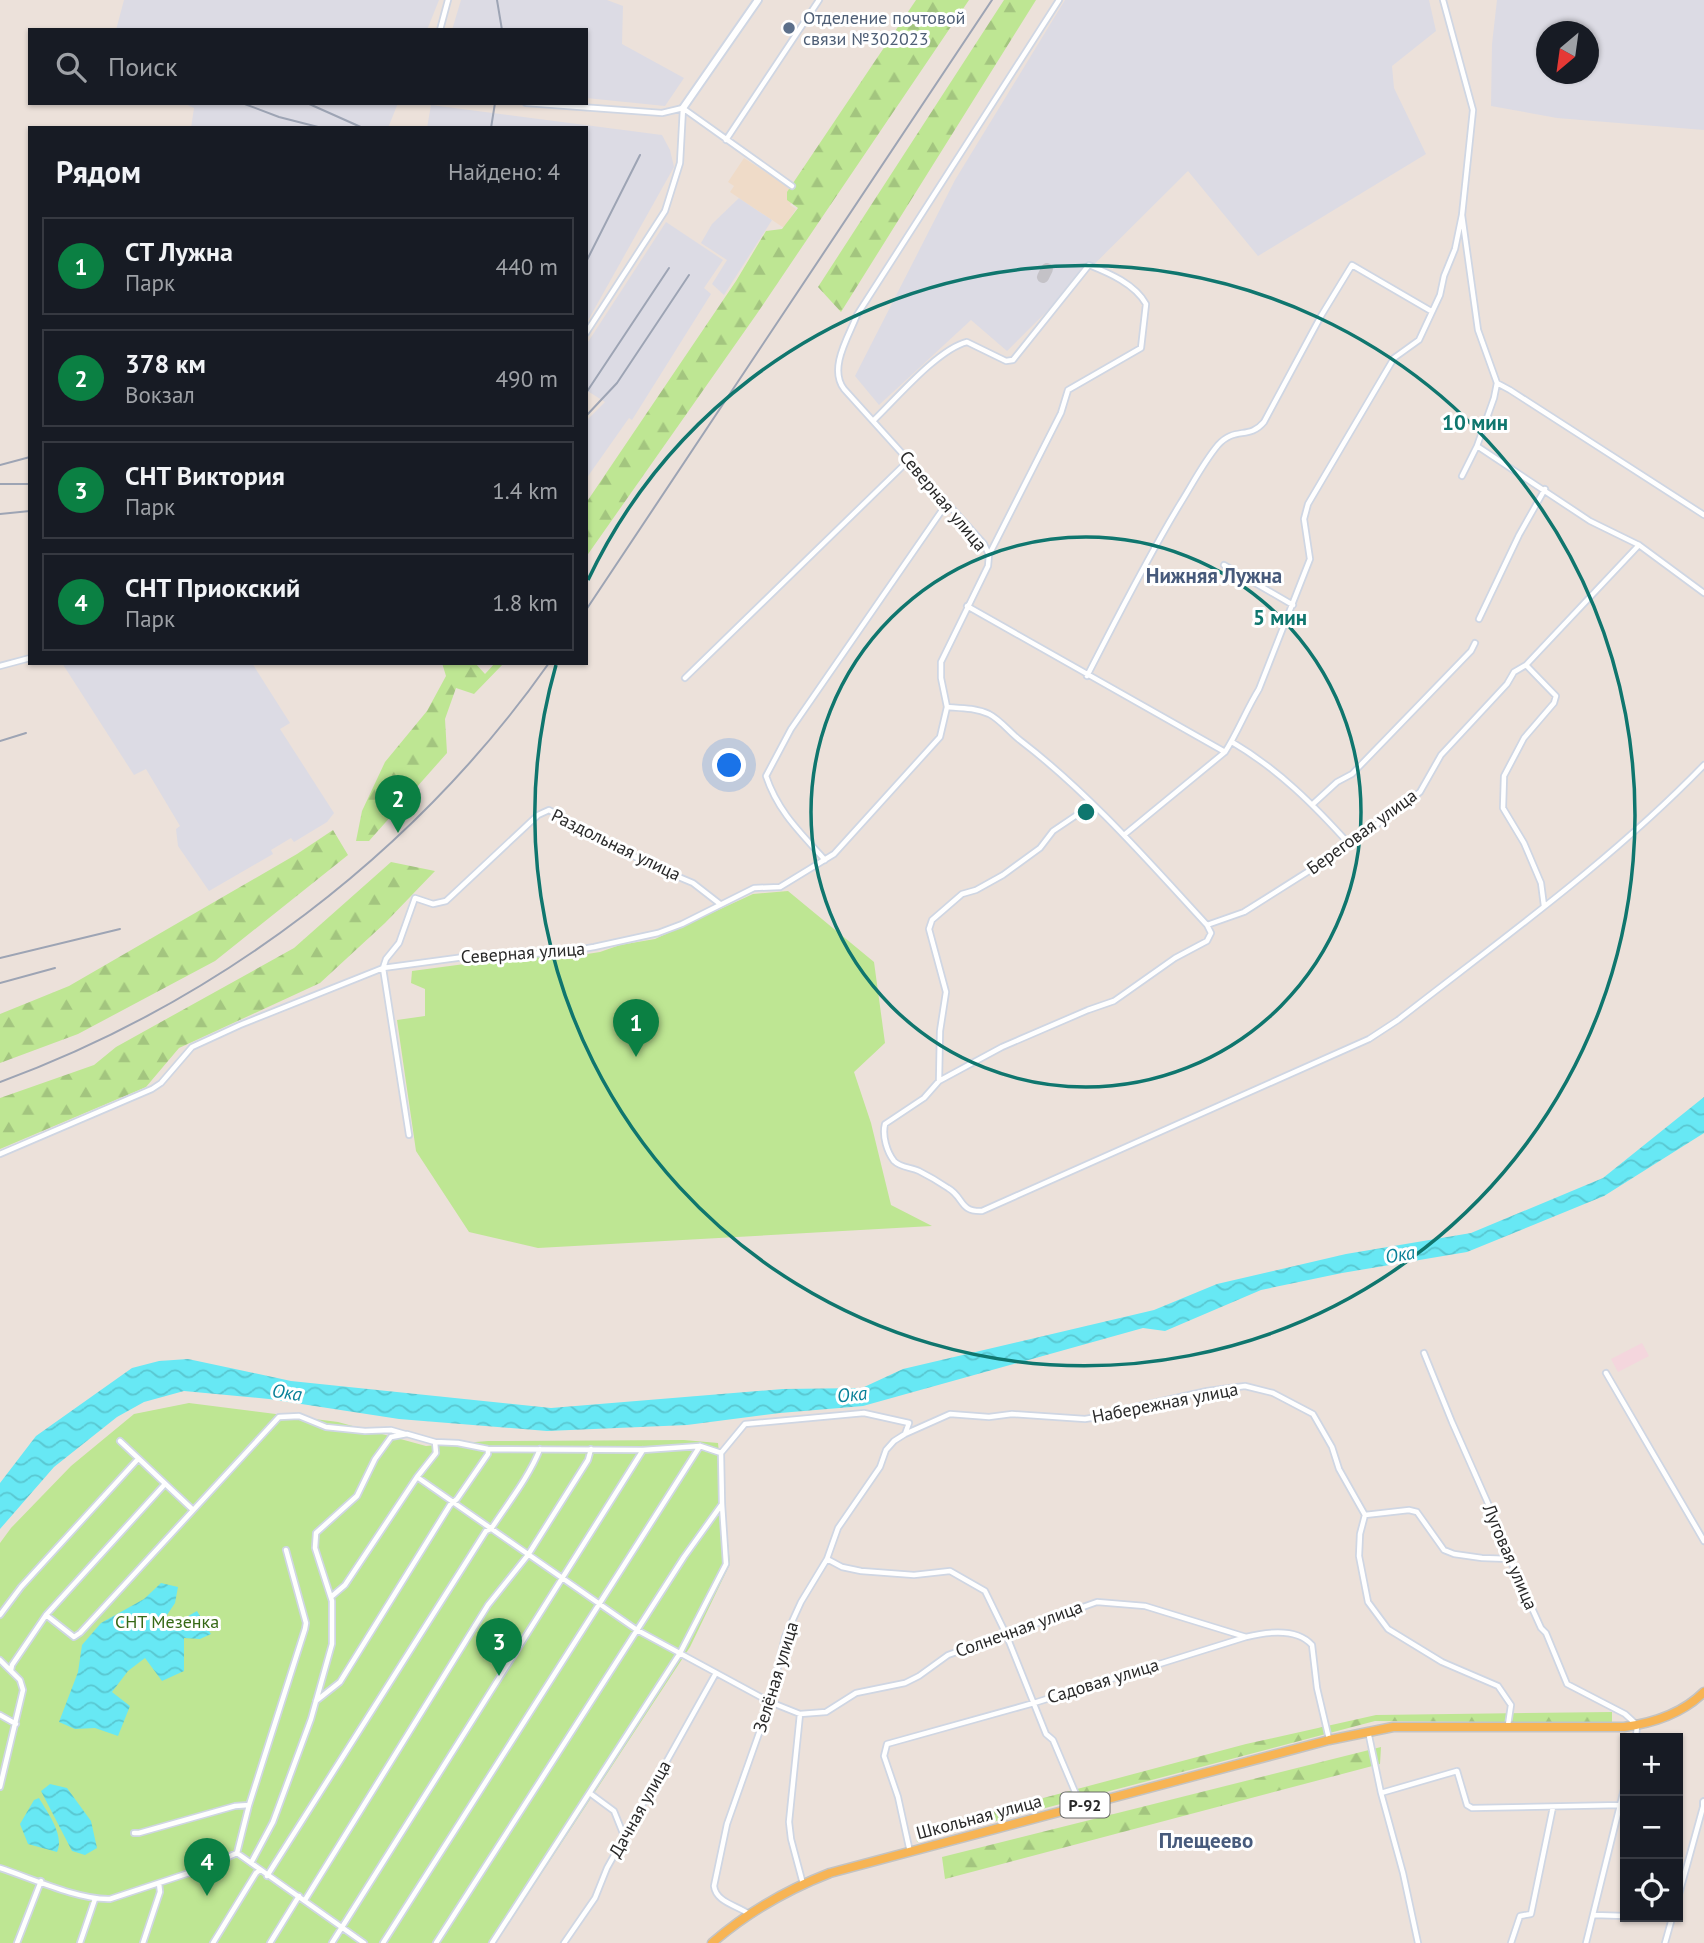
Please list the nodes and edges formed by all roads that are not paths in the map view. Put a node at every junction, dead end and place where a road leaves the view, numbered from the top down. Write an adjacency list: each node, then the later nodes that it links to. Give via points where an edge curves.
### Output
1 (448, 0): 6 (street)
2 (758, 0): 8 (street)
3 (819, 0): 9 (street)
4 (1059, 0): 15 (street, Северная улица, via 857,315 837,374)
5 (1443, 0): 11 (street, via 1472,110)
6 (441, 28)
7 (553, 105): 8 (street, via 662,113)
8 (683, 108): 9 (street); 13 (street, via 680,163 665,211)
9 (726, 140): 10 (street)
10 (792, 186)
11 (1462, 215): 12 (street, via 1455,249); 14 (street, via 1478,330)
12 (1431, 311): 26 (street, via 1419,340 1394,358 1308,504 1304,519 1310,559); 33 (street, via 1352,265 1264,422 1257,430 1226,438 1192,484)
13 (588, 330)
14 (1497, 383): 16 (street); 21 (street)
15 (874, 420): 17 (street, Северная улица); 23 (street, via 959,344 967,342 1006,361 1018,356 1089,265 1116,276 1143,299 1141,348 1068,390)
16 (1477, 446): 18 (street); 19 (street)
17 (909, 460): 20 (street, Северная улица); 34 (street)
18 (1462, 476)
19 (1545, 489): 22 (street, via 1590,521); 28 (street)
20 (947, 503): 23 (street, Северная улица); 43 (street, via 791,729 766,776 782,812)
21 (1704, 515)
22 (1639, 545): 25 (street); 31 (street)
23 (989, 555): 27 (street, Северная улица)
24 (1224, 565): 26 (street)
25 (1704, 593)
26 (1293, 605): 36 (street)
27 (967, 606): 33 (street); 35 (street, Северная улица, via 941,662)
28 (1479, 619)
29 (1475, 643): 40 (street, via 1352,774)
30 (28, 658): 32 (street)
31 (1526, 665): 42 (street, Береговая улица, via 1514,672 1441,755 1420,792); 45 (street, via 1556,696 1524,738 1504,776 1503,808 1541,883)
32 (0, 666)
33 (1087, 676): 37 (street)
34 (685, 678)
35 (947, 707): 39 (street, via 992,715); 43 (street, Северная улица, via 940,737)
36 (1232, 742): 37 (street); 40 (street, via 1261,759)
37 (1225, 752): 41 (street)
38 (1704, 765): 45 (street, via 1653,817)
39 (1093, 804): 41 (street); 48 (street, via 1053,831 1040,848 1003,875 962,894 932,920 929,929 946,992)
40 (1313, 804): 42 (street)
41 (1124, 835): 46 (street)
42 (1350, 845): 46 (street, Береговая улица, via 1244,912)
43 (825, 860): 44 (street, Северная улица, via 779,887 754,888)
44 (720, 904): 47 (street, Северная улица, via 658,933 594,947); 47 (street, Раздольная улица, via 693,883 549,810 538,815 446,901 433,904 415,898 399,943)
45 (1545, 906): 48 (street, via 1369,1039 982,1211 966,1209 951,1189 897,1164 890,1155 885,1124 924,1098)
46 (1207, 925): 48 (street, via 1211,933 1207,941 1114,1001 1002,1047)
47 (383, 968): 49 (street); 50 (street, Северная улица, via 192,1047 152,1089)
48 (939, 1081)
49 (408, 1135)
50 (0, 1154)
51 (1424, 1353): 76 (street, Луговая улица)
52 (1606, 1373): 72 (street)
53 (407, 1434): 57 (street); 69 (street, via 326,1427 299,1416 279,1417); 78 (street, via 391,1437 357,1496 316,1533 315,1548)
54 (905, 1434): 56 (street, Набережная улица); 63 (street, via 909,1423 863,1413 745,1424); 70 (street, Набережная улица, via 950,1413 1085,1419 1245,1386 1273,1393 1314,1414)
55 (120, 1441): 64 (street)
56 (894, 1441): 75 (street, Зелёная улица, via 838,1528)
57 (435, 1442): 60 (street); 65 (street, via 436,1453)
58 (700, 1446): 62 (street); 63 (street); 79 (street)
59 (540, 1448): 60 (street); 61 (street); 71 (street)
60 (488, 1449): 67 (street)
61 (591, 1449): 62 (street); 74 (street, via 589,1460)
62 (643, 1450): 77 (street)
63 (721, 1453): 68 (street)
64 (138, 1459): 66 (street); 80 (street)
65 (417, 1477): 67 (street); 78 (street, via 345,1585)
66 (164, 1484): 69 (street); 81 (street)
67 (453, 1503): 71 (street); 90 (street, via 340,1682)
68 (722, 1504): 82 (street); 85 (street, via 726,1564)
69 (192, 1509): 81 (street, via 80,1633 74,1637)
70 (1365, 1515): 76 (street, via 1409,1510 1417,1513 1444,1550); 96 (street, via 1359,1556 1368,1602 1388,1629 1442,1662 1499,1686 1511,1704)
71 (491, 1529): 74 (street); 117 (street)
72 (1704, 1541)
73 (286, 1550): 104 (street, via 306,1623)
74 (528, 1555): 77 (street); 124 (street, via 488,1605)
75 (827, 1559): 83 (street, via 861,1571 955,1572 985,1591); 91 (street, Зелёная улица, via 785,1636)
76 (1510, 1559): 97 (street, Луговая улица, via 1567,1685 1625,1714)
77 (563, 1579): 79 (street); 129 (street)
78 (331, 1597): 90 (street, via 332,1644)
79 (600, 1605): 82 (street); 137 (street)
80 (0, 1615)
81 (47, 1615): 87 (street)
82 (636, 1630): 85 (street); 138 (street)
83 (1006, 1634): 84 (street, Солнечная улица, via 1081,1606 1112,1602 1145,1606); 92 (street); 93 (street, Солнечная улица, via 948,1655 905,1683 856,1693 826,1712)
84 (1246, 1637): 92 (street, Садовая улица); 100 (street, Садовая улица, via 1273,1632 1308,1641)
85 (680, 1653): 88 (street); 103 (street)
86 (0, 1660): 87 (street)
87 (11, 1670): 95 (street, via 23,1690)
88 (716, 1673): 91 (street); 111 (street, Дачная улица)
89 (1704, 1692): 97 (main road, Р-92, via 1670,1715)
90 (316, 1701): 114 (street, via 273,1822)
91 (771, 1702): 93 (street); 125 (street, Зелёная улица, via 727,1824 713,1886 719,1899)
92 (1034, 1703): 107 (street); 112 (street, Садовая улица, via 887,1744 884,1756)
93 (800, 1714): 121 (street, via 789,1822)
94 (0, 1715): 95 (street)
95 (16, 1724): 101 (street)
96 (1508, 1725): 97 (main road, Р-92); 98 (main road, Р-92)
97 (1637, 1725): 99 (street)
98 (1368, 1731): 100 (main road, Школьная улица / Р-92); 102 (street)
99 (1636, 1733)
100 (1329, 1740): 107 (main road, Школьная улица / Р-92)
101 (0, 1787)
102 (1381, 1793): 108 (street, via 1457,1771 1467,1805 1472,1808); 142 (street)
103 (591, 1794): 111 (street, via 614,1811); 139 (street)
104 (249, 1805): 110 (street); 113 (street)
105 (1620, 1805): 108 (street)
106 (1704, 1806): 118 (street)
107 (1081, 1807): 112 (main road, Школьная улица / Р-92)
108 (1553, 1808): 143 (street, via 1531,1913 1520,1916)
109 (1620, 1809): 126 (street)
110 (134, 1833)
111 (625, 1836): 140 (street, Дачная улица, via 595,1898)
112 (910, 1852): 121 (main road, Школьная улица / Р-92)
113 (237, 1853): 114 (street); 120 (street)
114 (251, 1863): 116 (street)
115 (0, 1868): 119 (street)
116 (261, 1870): 117 (street); 133 (street)
117 (267, 1876): 122 (street)
118 (1683, 1880)
119 (41, 1881): 123 (street); 130 (street)
120 (159, 1883): 123 (street, via 110,1899); 132 (street)
121 (803, 1884): 125 (main road, Р-92)
122 (299, 1896): 124 (street); 134 (street)
123 (95, 1899): 131 (street)
124 (305, 1900): 129 (street)
125 (748, 1913): 141 (main road, Р-92)
126 (1594, 1915): 127 (street); 144 (street)
127 (1620, 1916)
128 (1671, 1922): 145 (street)
129 (341, 1927): 135 (street); 136 (street)
130 (17, 1943)
131 (80, 1943)
132 (143, 1943)
133 (212, 1943)
134 (270, 1943)
135 (332, 1943)
136 (364, 1943)
137 (383, 1943)
138 (436, 1943)
139 (492, 1943)
140 (564, 1943)
141 (712, 1943)
142 (1418, 1943)
143 (1511, 1943)
144 (1586, 1943)
145 (1665, 1943)

